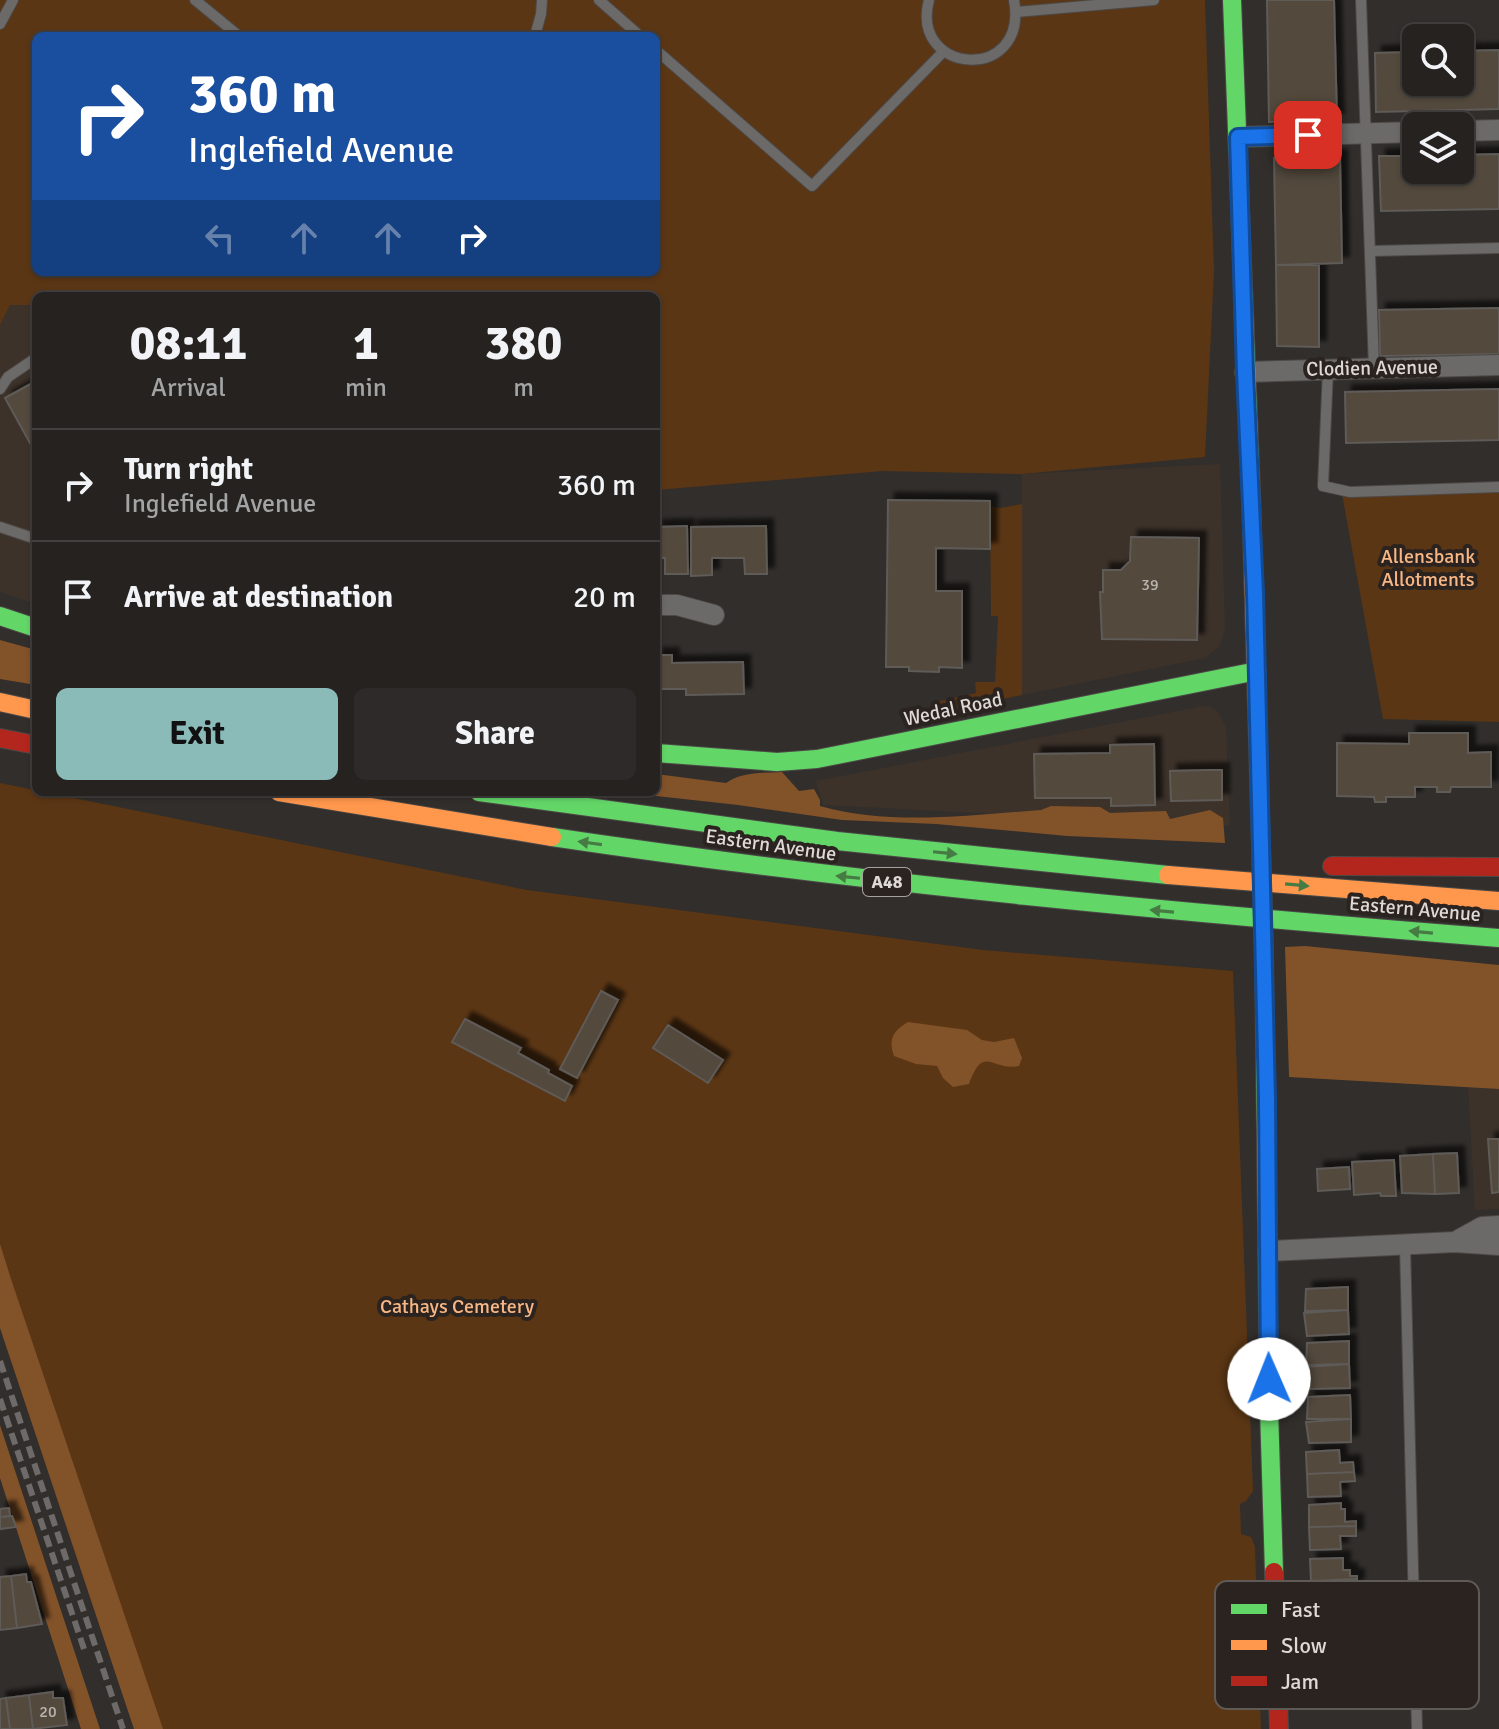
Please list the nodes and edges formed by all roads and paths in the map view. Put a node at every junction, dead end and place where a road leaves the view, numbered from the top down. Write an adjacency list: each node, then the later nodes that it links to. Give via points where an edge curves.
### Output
1 (13, 0): 11 (lane)
2 (195, 0): 12 (lane)
3 (542, 0): 13 (lane)
4 (599, 0): 14 (lane)
5 (929, 0): 15 (lane, via 927,25)
6 (1014, 0): 10 (lane)
7 (1154, 0): 10 (lane)
8 (1232, 0): 21 (main road)
9 (1361, 0): 20 (lane)
10 (1016, 12): 15 (lane, via 1009,41 991,57 963,60)
11 (0, 24)
12 (234, 32)
13 (536, 32)
14 (635, 32)
15 (943, 52): 16 (lane, via 812,186)
16 (660, 53)
17 (1499, 130): 18 (street)
18 (1474, 131)
19 (1402, 132): 20 (street)
20 (1365, 133): 21 (street); 23 (lane)
21 (1238, 137): 28 (main road)
22 (1499, 248): 23 (lane)
23 (1371, 251): 26 (lane)
24 (32, 361): 29 (lane)
25 (1499, 365): 26 (street, Clodien Avenue)
26 (1374, 368): 27 (street, Clodien Avenue)
27 (1328, 369): 28 (street, Clodien Avenue); 30 (lane, via 1323,486 1350,492)
28 (1245, 372): 37 (main road)
29 (0, 389)
30 (1499, 487)
31 (0, 527): 32 (lane)
32 (32, 538)
33 (660, 605): 34 (street)
34 (714, 615)
35 (0, 616): 36 (main road)
36 (32, 627)
37 (1257, 671): 42 (main road, Wedal Road, via 817,759 777,762); 55 (main road, bridge)
38 (0, 702): 39 (main road)
39 (32, 709)
40 (0, 738): 41 (main road)
41 (32, 744)
42 (660, 753)
43 (302, 796): 50 (main road, Eastern Avenue / A48, one-way to 43, via 1129,908 831,875 499,830)
44 (508, 796): 48 (main road, Eastern Avenue / A48, one-way to 48, via 837,841)
45 (1285, 864): 48 (main road, via 1198,861)
46 (1315, 865): 47 (main road)
47 (1499, 867)
48 (1107, 870): 49 (main road, Eastern Avenue / A48, one-way to 49)
49 (1499, 901)
50 (1499, 938)
51 (1499, 1226): 52 (street, via 1482,1227)
52 (1455, 1242): 53 (street); 54 (street)
53 (1405, 1245): 55 (street); 57 (lane)
54 (1499, 1245)
55 (1268, 1251): 56 (main road)
56 (1275, 1581)
57 (1414, 1581)
58 (1279, 1709): 60 (main road)
59 (1417, 1709): 61 (lane)
60 (1279, 1729)
61 (1417, 1729)

